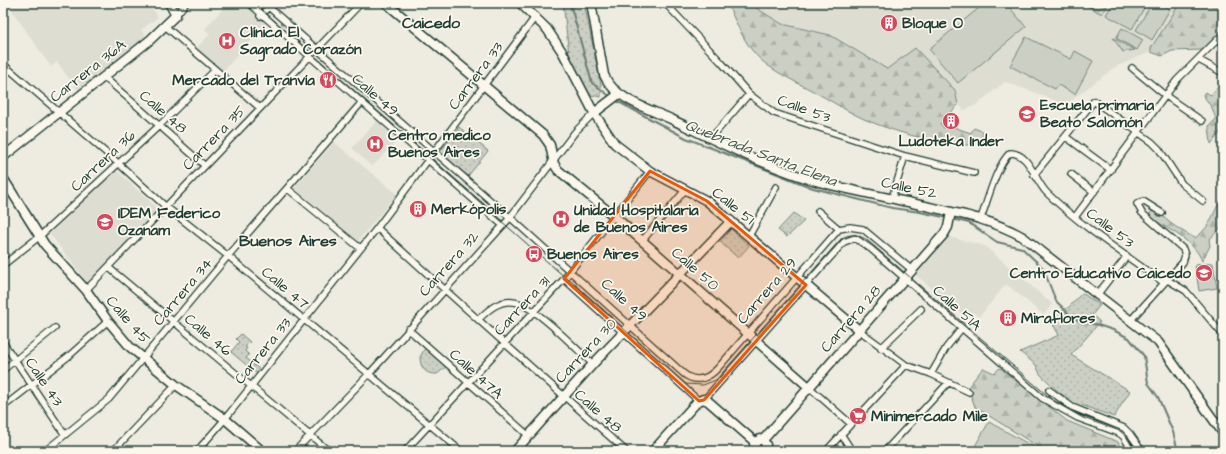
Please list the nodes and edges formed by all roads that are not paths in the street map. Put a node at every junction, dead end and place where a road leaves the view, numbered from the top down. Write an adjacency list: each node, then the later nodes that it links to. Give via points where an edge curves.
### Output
1 (169, 3): 11 (street)
2 (186, 3): 11 (street, Carrera 36A)
3 (249, 3): 12 (street, Calle 49)
4 (264, 3): 10 (street, Calle 49)
5 (361, 3): 16 (street, Carrera 35)
6 (386, 3): 24 (street, Calle 50)
7 (520, 3): 13 (street, Calle 51)
8 (665, 3): 25 (street, Calle 53)
9 (592, 4): 26 (street, Calle 52, via 604,75)
10 (270, 5): 12 (street); 16 (street, Calle 49)
11 (176, 15): 14 (street, Carrera 36A)
12 (261, 15): 17 (street, Calle 49)
13 (536, 16): 24 (street, Carrera 33); 27 (street, Calle 51, via 563,53)
14 (165, 26): 21 (street); 23 (street, Carrera 36A)
15 (1223, 34): 18 (street)
16 (317, 50): 17 (street, Carrera 35); 39 (street, Calle 49)
17 (310, 56): 29 (street, Calle 49); 31 (street, Carrera 35)
18 (1199, 60): 22 (street); 28 (street)
19 (3, 64): 32 (street, Calle 47)
20 (1132, 68): 28 (street)
21 (215, 70): 31 (street); 35 (street, Carrera 36)
22 (1223, 73)
23 (104, 77): 32 (street, Carrera 36A); 35 (street, Calle 48)
24 (484, 85): 39 (street, Carrera 33); 42 (street, Calle 50, via 543,135)
25 (749, 94): 38 (street); 40 (street, Calle 53, via 774,114)
26 (617, 95): 30 (street, Carrera 32); 38 (street, Calle 52)
27 (585, 96): 30 (street); 33 (street, Calle 51)
28 (1166, 96): 34 (street); 36 (street)
29 (362, 102): 43 (street, Calle 49); 53 (street, Carrera 34)
30 (605, 105): 33 (street, Carrera 32)
31 (260, 108): 45 (street, Carrera 35)
32 (59, 113): 41 (street, Carrera 36A); 44 (street, Calle 47)
33 (594, 113): 42 (street, Carrera 32); 47 (street, Calle 51, via 615,144)
34 (1202, 121)
35 (160, 125): 44 (street, Carrera 36); 45 (street, Calle 48)
36 (1138, 132): 37 (street, via 1094,101); 46 (street); 57 (street, via 1159,149 1182,184)
37 (1066, 137): 46 (street); 50 (street)
38 (711, 138): 56 (street, Calle 52, via 817,182)
39 (434, 153): 43 (street, Carrera 33); 61 (street, Calle 49)
40 (905, 156): 48 (street, Calle 53); 56 (street)
41 (3, 157)
42 (554, 158): 62 (street, Calle 50, via 558,170); 89 (street, Carrera 32, via 508,220)
43 (429, 161): 68 (street, Calle 49); 69 (street, Carrera 33)
44 (118, 163): 58 (street, Calle 47); 71 (street, Carrera 36)
45 (204, 165): 58 (street, Carrera 35)
46 (1111, 170): 55 (street)
47 (650, 171): 54 (street, Calle 51); 62 (street, Carrera 31)
48 (974, 173)
49 (1071, 174): 55 (street)
50 (1034, 175): 64 (street, Calle 53, via 1046,192); 65 (street, Calle 53, via 1024,158 1016,153 1007,155)
51 (3, 178): 71 (street, Calle 45)
52 (776, 187): 72 (street)
53 (288, 189): 75 (street); 76 (street, Carrera 34)
54 (686, 189): 67 (street, Calle 51, via 707,201); 74 (street)
55 (1094, 192): 64 (street)
56 (892, 198): 63 (street, Calle 52)
57 (1203, 201)
58 (165, 206): 76 (street, Calle 47); 79 (street, Carrera 35)
59 (818, 211): 70 (street)
60 (1162, 213): 86 (street, via 1143,201 1137,204 1142,213 1183,249 1183,262)
61 (507, 215)
62 (614, 216): 74 (street, Calle 50); 81 (street, Carrera 31)
63 (950, 216): 65 (street, Calle 52); 80 (street, Carrera 28, via 944,234)
64 (1075, 217): 77 (street, Calle 53)
65 (981, 218): 90 (street, Calle 52, via 1008,228 1023,237)
66 (513, 220): 81 (street, Calle 49)
67 (731, 221): 72 (street, Calle 51); 82 (street, Carrera 30)
68 (500, 223)
69 (377, 228): 75 (street, Carrera 33); 89 (street, Calle 48)
70 (839, 229): 80 (street, via 856,227 871,234); 83 (street, Carrera 29)
71 (40, 236): 78 (street, Carrera 36); 88 (street, Calle 45)
72 (749, 236): 83 (street, Calle 51)
73 (855, 238): 85 (street, Calle 51A); 87 (street, Carrera 29, via 844,242)
74 (642, 241): 82 (street, Calle 50)
75 (360, 248): 94 (street, Carrera 33)
76 (228, 256): 94 (street, Calle 47); 97 (street, Carrera 34)
77 (1127, 256): 86 (street, Calle 53); 90 (street)
78 (3, 265)
79 (108, 267): 88 (street, Carrera 35); 97 (street, Calle 46)
80 (912, 270): 85 (street, Carrera 28)
81 (571, 271): 84 (street, Carrera 31); 98 (street, Calle 49)
82 (679, 274): 98 (street, Carrera 30); 104 (street, Calle 50)
83 (797, 278): 87 (street, Calle 51); 104 (street, Carrera 29)
84 (564, 279): 92 (street, Carrera 31); 103 (street, Calle 49)
85 (905, 279): 100 (street, Calle 51A); 102 (street, Carrera 28)
86 (1164, 281): 96 (street); 105 (street, Calle 53, via 1186,291)
87 (806, 285): 102 (street, Calle 51); 106 (street, Carrera 29)
88 (86, 290): 95 (street, Calle 45)
89 (445, 290): 93 (street, Calle 48); 101 (street, Carrera 32)
90 (1097, 295): 96 (street, Calle 52)
91 (920, 309): 109 (street)
92 (535, 311): 93 (street, via 523,304 504,302 489,309); 108 (street, Carrera 31); 112 (street)
93 (479, 319): 108 (street, Calle 48)
94 (304, 320): 115 (street, Calle 47); 122 (street, Carrera 33)
95 (108, 321): 110 (street, Calle 45); 120 (street)
96 (1130, 321): 132 (street, Calle 52, via 1158,342)
97 (173, 322): 110 (street, Carrera 34); 122 (street, Calle 46)
98 (630, 325): 103 (street, Carrera 30); 117 (street, Calle 49, via 684,374)
99 (55, 328): 111 (street)
100 (961, 328): 116 (street); 152 (street, Calle 51A, via 1042,398 1078,418 1119,433)
101 (408, 329): 115 (street, Carrera 32); 118 (street, Calle 47A)
102 (860, 331): 109 (street, Calle 51); 123 (street, Carrera 28)
103 (623, 332): 112 (street, Carrera 30); 127 (street, Calle 49)
104 (748, 334): 106 (street, Calle 50); 117 (street, Carrera 29, via 712,374)
105 (1223, 335)
106 (756, 341): 123 (street, Calle 50); 127 (street, Carrera 29)
107 (3, 342): 111 (street, Calle 43)
108 (504, 344): 118 (street, Carrera 31); 126 (street, Calle 48)
109 (881, 348): 113 (street, Calle 51)
110 (143, 358): 121 (street, Calle 45); 134 (street, Carrera 34, via 109,399)
111 (15, 361): 114 (street); 120 (street, Calle 43)
112 (593, 364): 126 (street, Carrera 30)
113 (906, 365): 116 (street, Calle 51); 130 (street)
114 (3, 370)
115 (370, 373): 131 (street, Calle 47); 135 (street, Carrera 32)
116 (931, 374): 119 (street, Calle 51)
117 (700, 379)
118 (468, 382): 131 (street, Carrera 31); 136 (street, Calle 47A)
119 (948, 383): 125 (street, Calle 51); 151 (street)
120 (31, 385): 128 (street); 134 (street, Calle 43)
121 (176, 385): 129 (street, Calle 45); 139 (street)
122 (251, 386): 129 (street, Carrera 33); 135 (street, Calle 46)
123 (810, 388): 130 (street, Calle 50); 137 (street, Carrera 28)
124 (1049, 390): 153 (street, via 1072,407 1124,428)
125 (969, 392)
126 (564, 396): 136 (street, Carrera 30); 147 (street, Calle 48)
127 (702, 400): 137 (street, Calle 49); 148 (street, Carrera 29)
128 (3, 407)
129 (225, 419): 140 (street, Carrera 33); 141 (street, Calle 45)
130 (851, 424): 133 (street)
131 (431, 425): 144 (street, Carrera 31); 145 (street, Calle 47)
132 (1223, 433)
133 (841, 434): 149 (street); 150 (street)
134 (65, 435): 138 (street, Carrera 34)
135 (309, 435): 142 (street, Carrera 32); 143 (street, Calle 46)
136 (529, 436): 146 (street, Carrera 30)
137 (762, 448)
138 (44, 451)
139 (112, 451)
140 (197, 451)
141 (262, 451)
142 (295, 451)
143 (329, 451)
144 (405, 451)
145 (461, 451)
146 (515, 451)
147 (626, 451)
148 (654, 451)
149 (826, 451)
150 (852, 451)
151 (885, 451)
152 (1132, 451)
153 (1142, 451)

